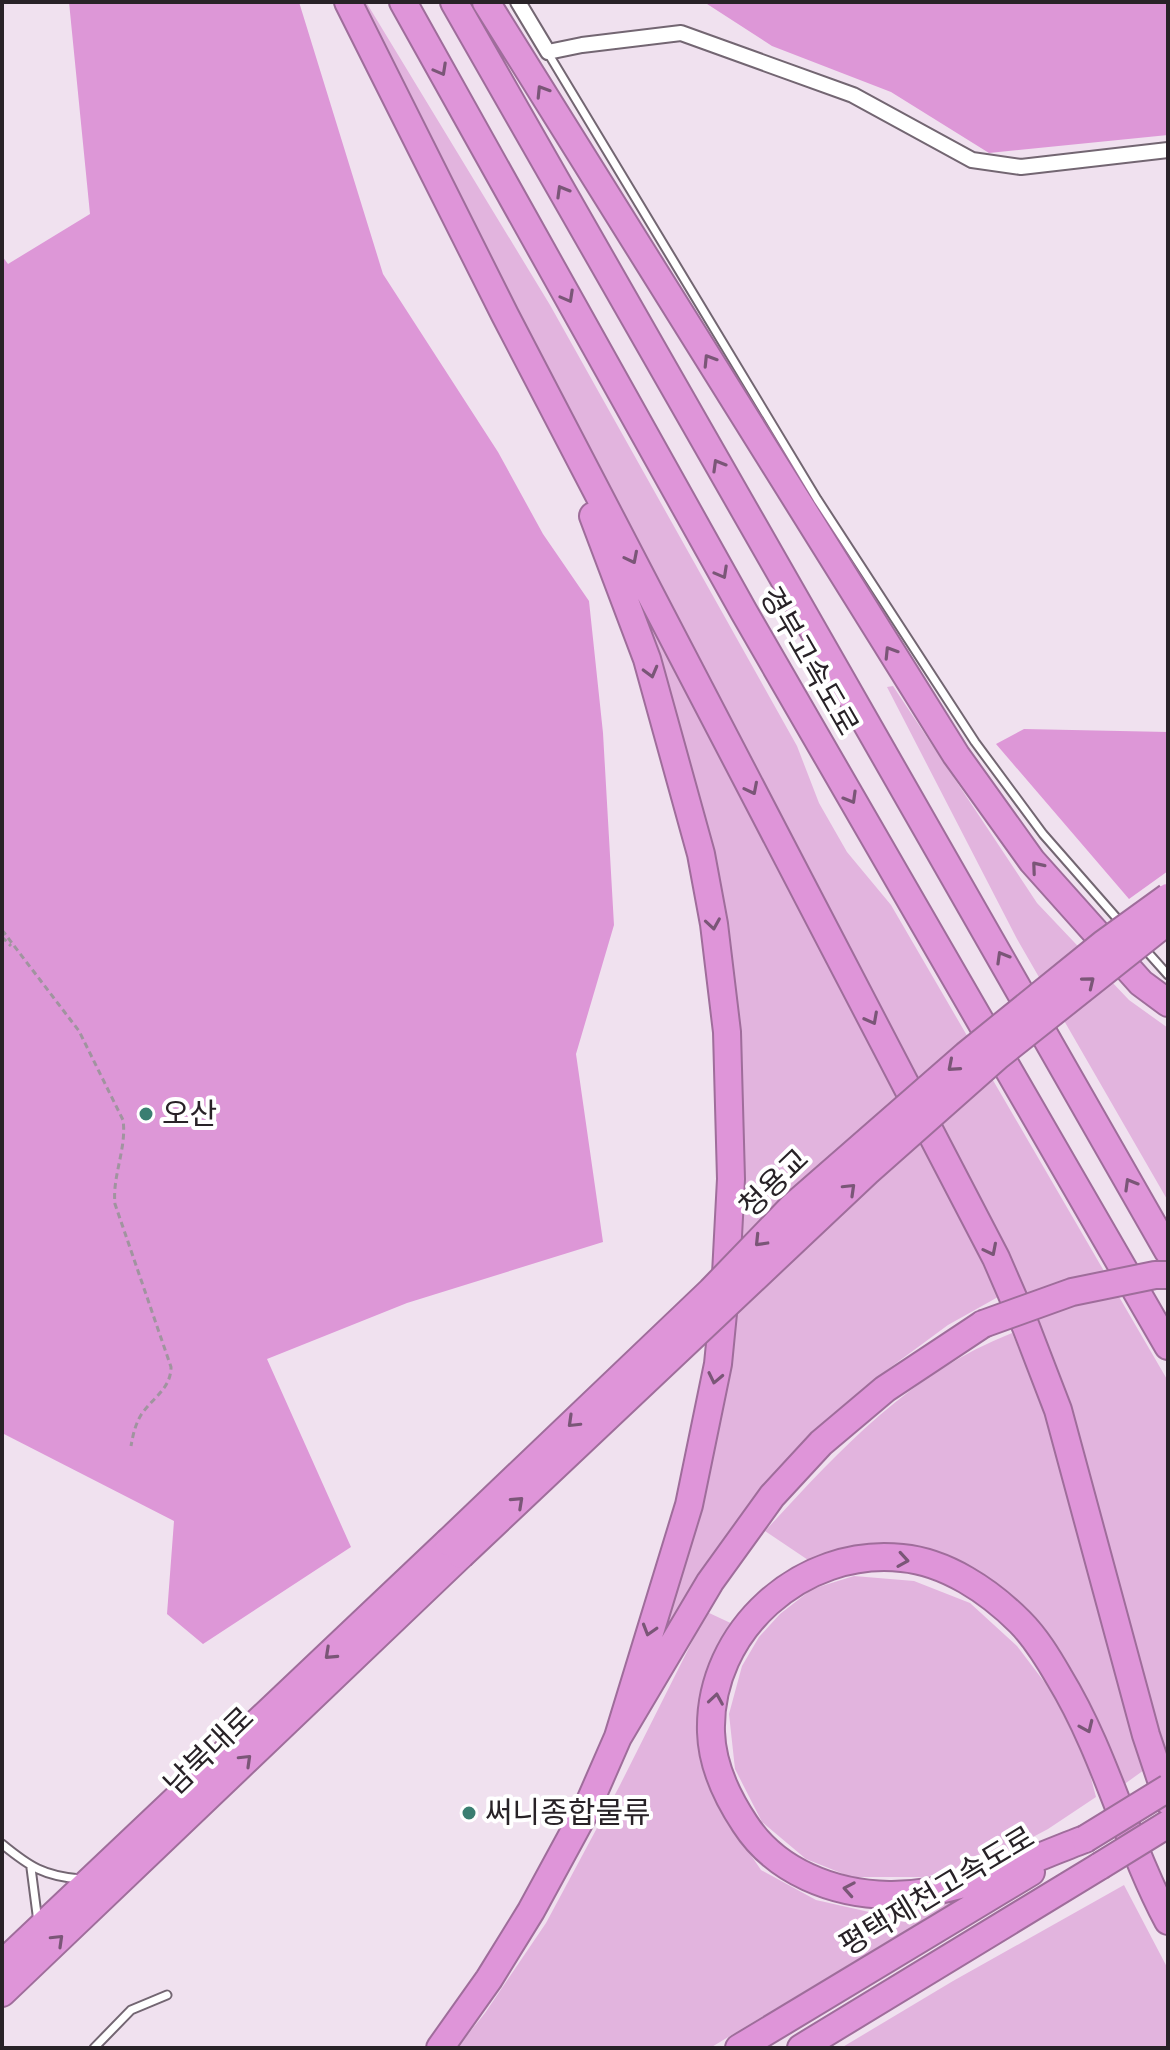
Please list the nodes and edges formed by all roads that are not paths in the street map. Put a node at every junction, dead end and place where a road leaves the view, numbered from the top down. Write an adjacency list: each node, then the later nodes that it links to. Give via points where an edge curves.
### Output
1 (348, 2): 8 (highway)
2 (403, 2): 15 (highway, 경부고속도로, one-way to 15, via 744,612)
3 (454, 2): 13 (highway, 경부고속도로, one-way to 3)
4 (486, 2): 12 (highway, one-way to 4, via 1141,983 1032,861 956,755)
5 (518, 2): 6 (street)
6 (548, 52): 7 (street, via 681,33 853,95 972,160 1021,167); 11 (lane, via 817,499 975,742 1043,834)
7 (1168, 150)
8 (505, 315): 17 (highway, one-way to 17, via 605,544 647,659 701,854 727,1032 731,1179 718,1364 689,1505); 19 (highway, one-way to 19, via 996,1258 1058,1410)
9 (1168, 897): 16 (highway, 청용교, one-way to 16, bridge, via 966,1055 792,1207)
10 (1168, 921): 16 (highway, 청용교, one-way to 10, bridge, via 998,1056)
11 (1168, 975)
12 (1168, 1003)
13 (1168, 1251)
14 (1168, 1275): 17 (highway, bridge, via 1072,1292 983,1324 885,1389 821,1443 772,1496 710,1582)
15 (1168, 1346)
16 (454, 1548): 24 (highway, 남북대로, one-way to 24); 28 (highway, 남북대로, one-way to 16)
17 (618, 1737): 31 (highway, via 587,1808 531,1911)
18 (1168, 1788): 21 (highway, 평택제천고속도로, bridge)
19 (1168, 1801)
20 (1168, 1824): 33 (highway, 평택제천고속도로, bridge)
21 (1085, 1839): 25 (highway, one-way to 25, via 944,1890 903,1894 841,1888 785,1866 751,1835 716,1767 711,1731 716,1689 729,1652 747,1623 773,1598 828,1565 867,1557 904,1558 951,1572 979,1588 1023,1625 1079,1710); 32 (highway, 평택제천고속도로)
22 (2, 1844): 23 (lane)
23 (31, 1868): 24 (lane); 26 (lane)
24 (90, 1880): 26 (highway, 남북대로)
25 (1168, 1921)
26 (38, 1930): 27 (highway, 남북대로)
27 (2, 1964)
28 (2, 1993)
29 (167, 1995): 30 (lane, via 131,2010)
30 (94, 2048)
31 (440, 2048)
32 (739, 2048)
33 (801, 2048)

